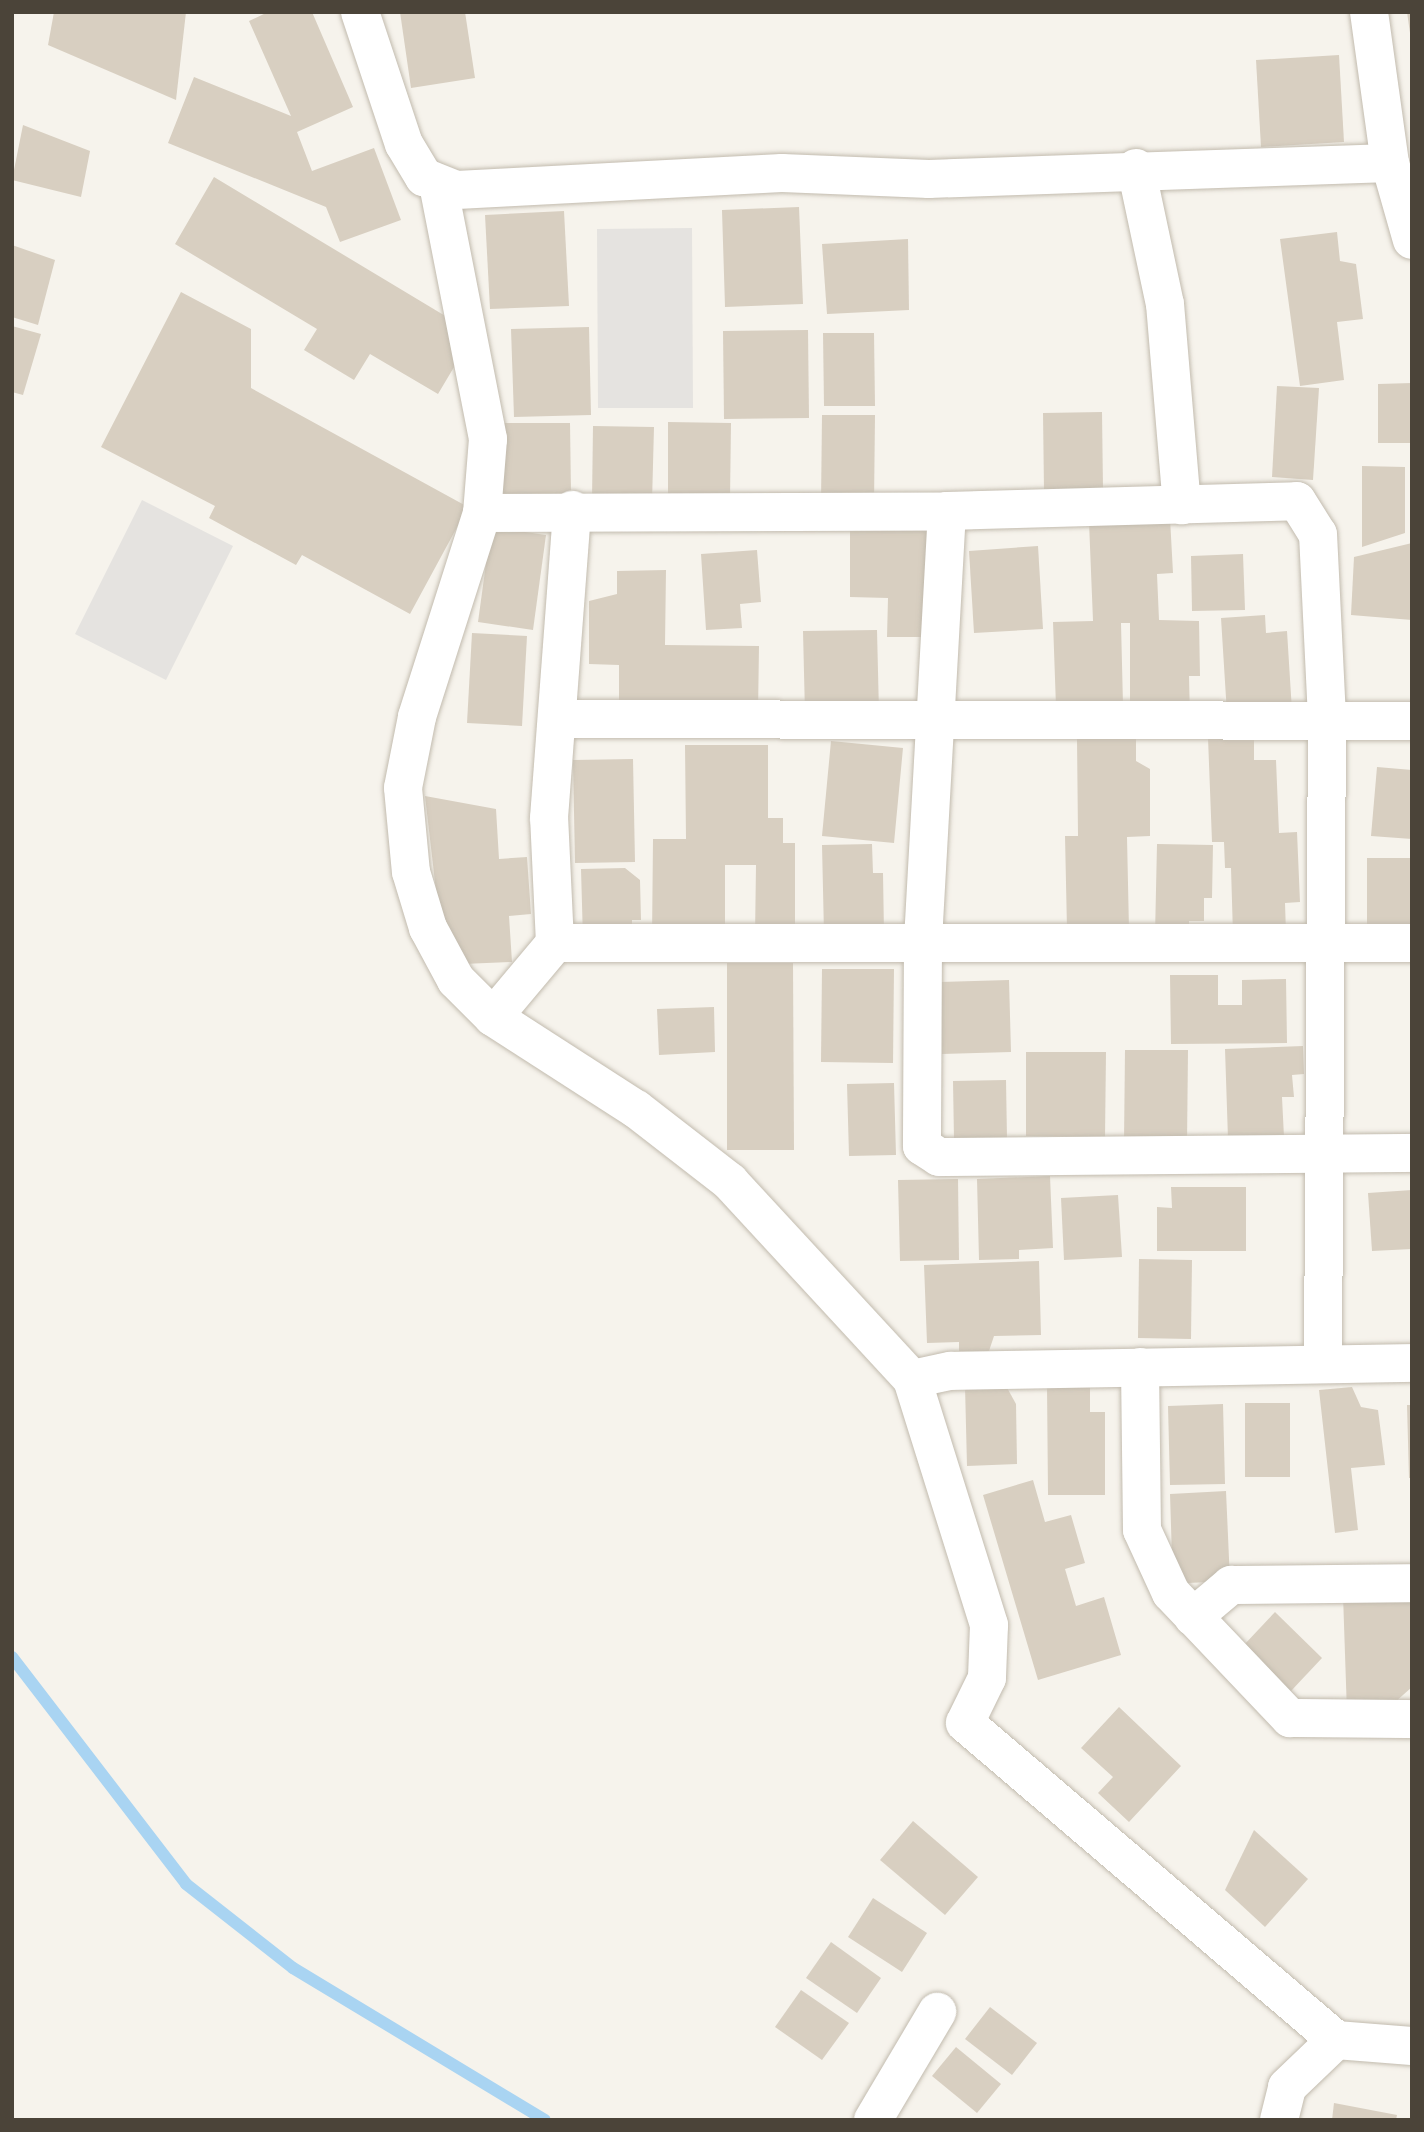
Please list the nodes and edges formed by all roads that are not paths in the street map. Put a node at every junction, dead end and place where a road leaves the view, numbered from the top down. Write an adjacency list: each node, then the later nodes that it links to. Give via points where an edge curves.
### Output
1 (360, 12): 5 (street, via 404,145 424,177)
2 (1369, 12): 3 (street)
3 (1390, 163): 4 (street); 6 (street)
4 (1136, 168): 5 (street, via 929,179 782,173 457,190); 7 (street, via 1165,304)
5 (438, 184): 10 (street, via 488,439)
6 (1412, 240)
7 (1182, 505): 9 (street); 12 (street, via 1297,501 1318,534)
8 (572, 510): 9 (street); 10 (street); 11 (street)
9 (947, 511): 14 (street)
10 (482, 513): 19 (street, via 417,717 403,789 411,872 428,928 456,980)
11 (557, 719): 14 (street); 15 (street, via 549,818)
12 (1327, 721): 13 (street); 14 (street); 17 (street)
13 (1412, 721)
14 (935, 723): 16 (street)
15 (555, 943): 16 (street); 19 (street)
16 (923, 943): 17 (street); 20 (street, via 922,1146 939,1157)
17 (1328, 943): 18 (street); 20 (street)
18 (1412, 943)
19 (493, 1017): 25 (street, via 636,1109 730,1182)
20 (1328, 1153): 21 (street); 22 (street)
21 (1412, 1153)
22 (1323, 1363): 23 (street); 24 (street)
23 (1412, 1363)
24 (1140, 1367): 25 (street, via 951,1371); 27 (street, via 1142,1530 1171,1593)
25 (912, 1379): 30 (street, via 989,1625 987,1678 965,1723)
26 (1412, 1583): 27 (street, via 1231,1585)
27 (1193, 1616): 28 (street, via 1290,1718)
28 (1412, 1719)
29 (937, 2012): 32 (street)
30 (1336, 2040): 31 (street); 33 (street, via 1287,2087)
31 (1412, 2046)
32 (873, 2120)
33 (1279, 2120)

